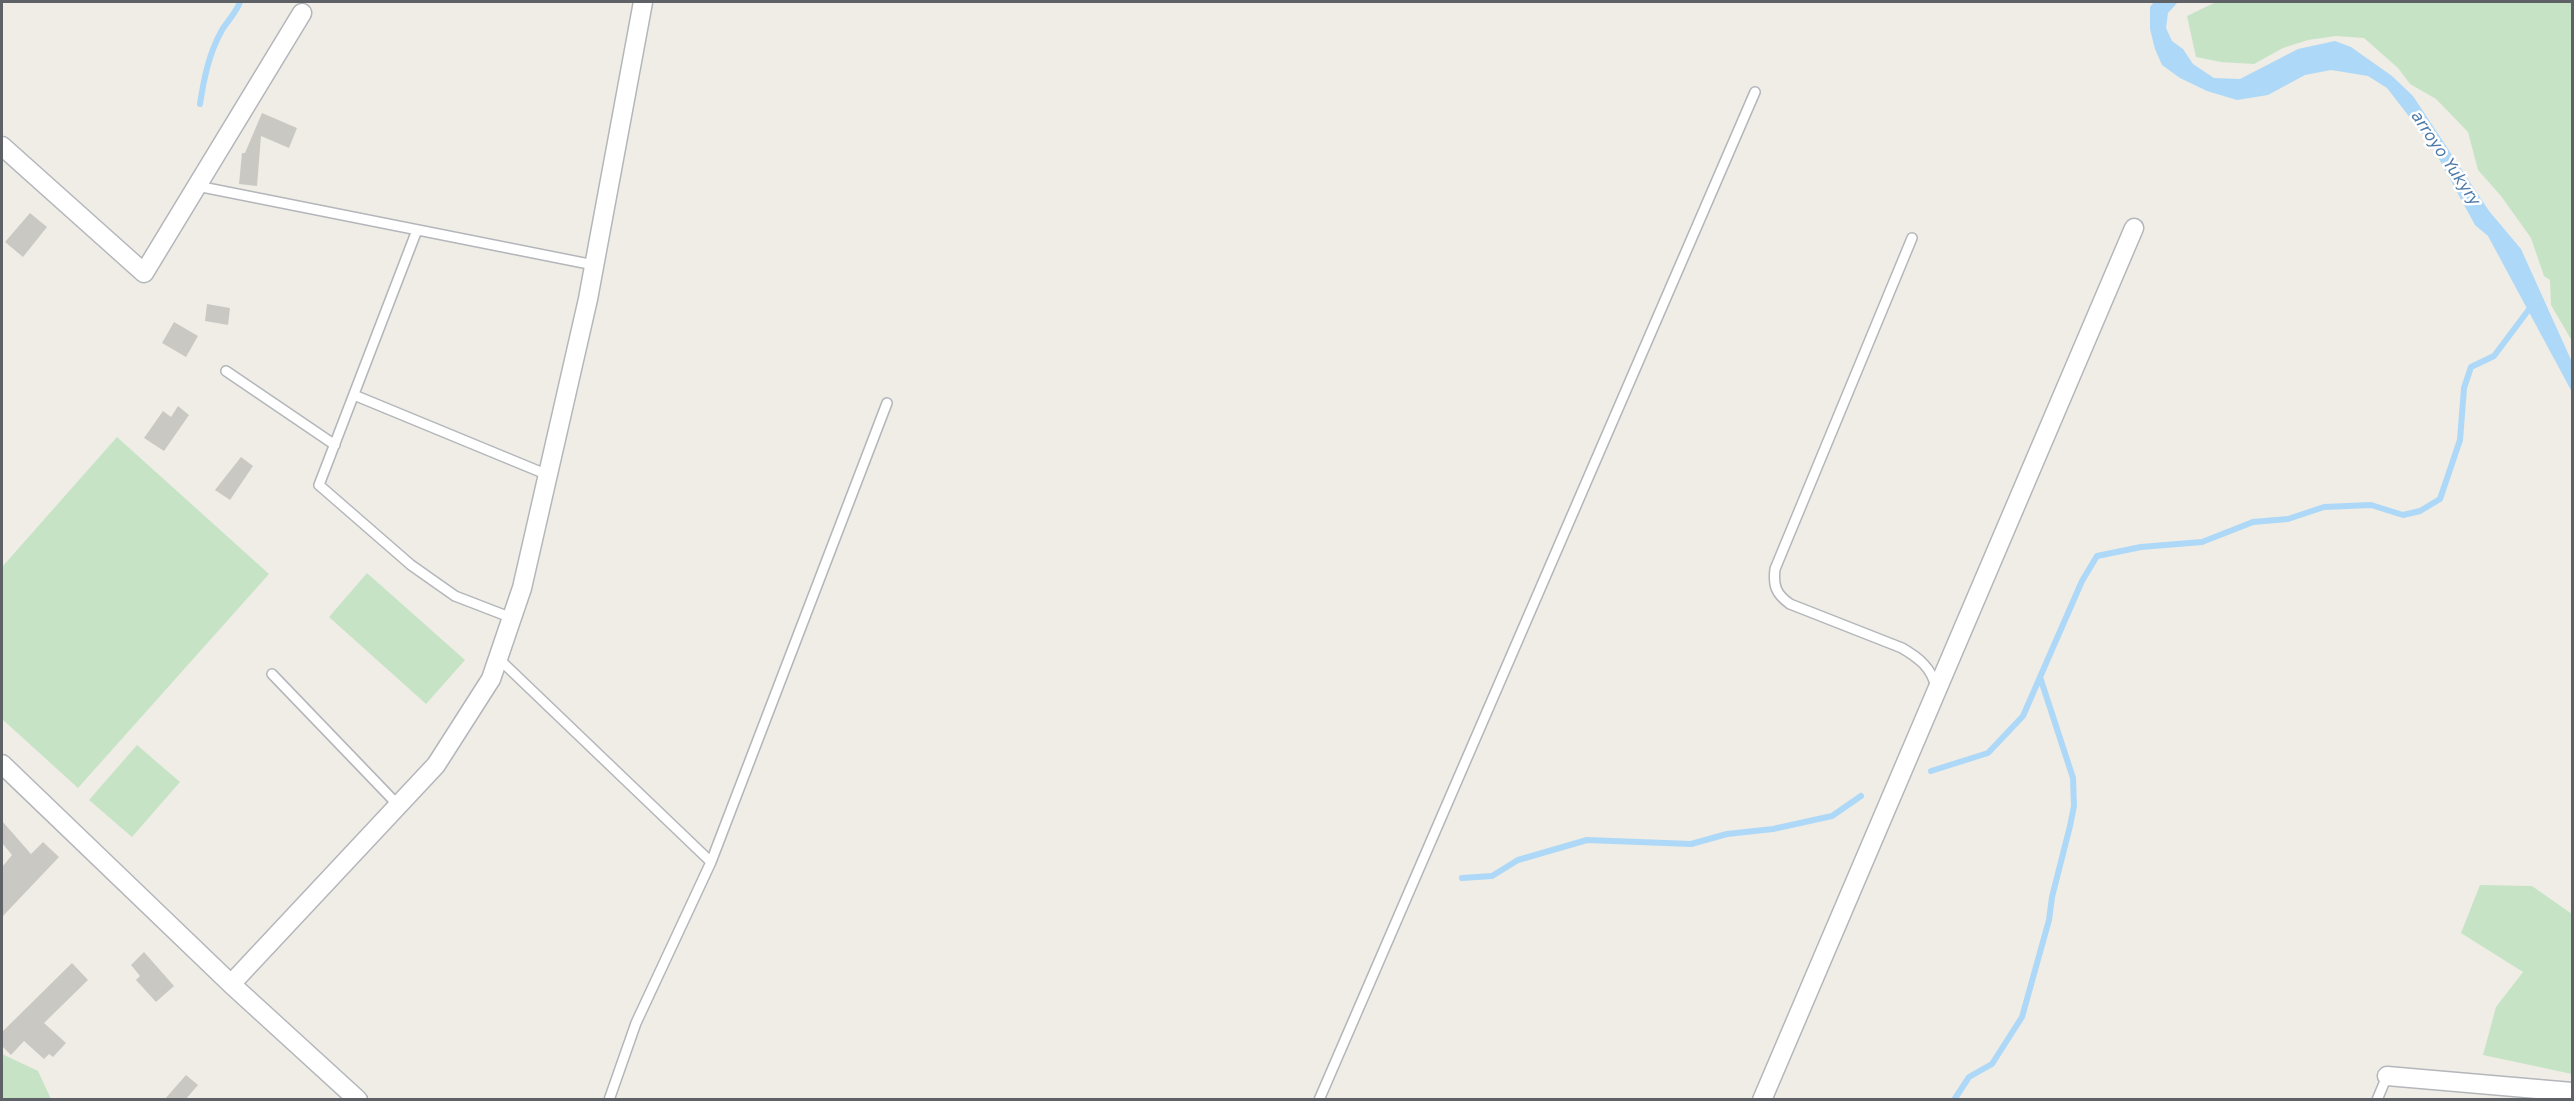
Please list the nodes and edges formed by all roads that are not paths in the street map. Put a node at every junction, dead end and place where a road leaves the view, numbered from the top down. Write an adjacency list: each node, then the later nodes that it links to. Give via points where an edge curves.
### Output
1 (643, 2): 9 (street)
2 (302, 13): 5 (street)
3 (1755, 92): 27 (lane)
4 (2, 146): 5 (street, via 144,273)
5 (197, 186): 7 (lane)
6 (2134, 228): 18 (street)
7 (417, 230): 9 (lane); 11 (lane)
8 (1912, 238): 18 (lane, via 1774,578 1777,593 1790,604 1918,658 1929,670)
9 (594, 265): 14 (street)
10 (226, 371): 13 (lane)
11 (354, 394): 13 (lane); 14 (lane)
12 (887, 403): 21 (lane)
13 (334, 445): 15 (lane, via 319,485 411,565 455,596)
14 (548, 475): 15 (street)
15 (512, 618): 16 (street)
16 (498, 658): 20 (street, via 491,679 436,765); 21 (lane)
17 (272, 674): 20 (lane)
18 (1936, 690): 28 (street)
19 (2, 764): 22 (street)
20 (397, 804): 22 (street)
21 (711, 862): 26 (lane, via 636,1023)
22 (231, 984): 25 (street)
23 (2387, 1076): 24 (street); 29 (lane)
24 (2567, 1094)
25 (358, 1100)
26 (609, 1100)
27 (1319, 1100)
28 (1761, 1100)
29 (2377, 1100)

